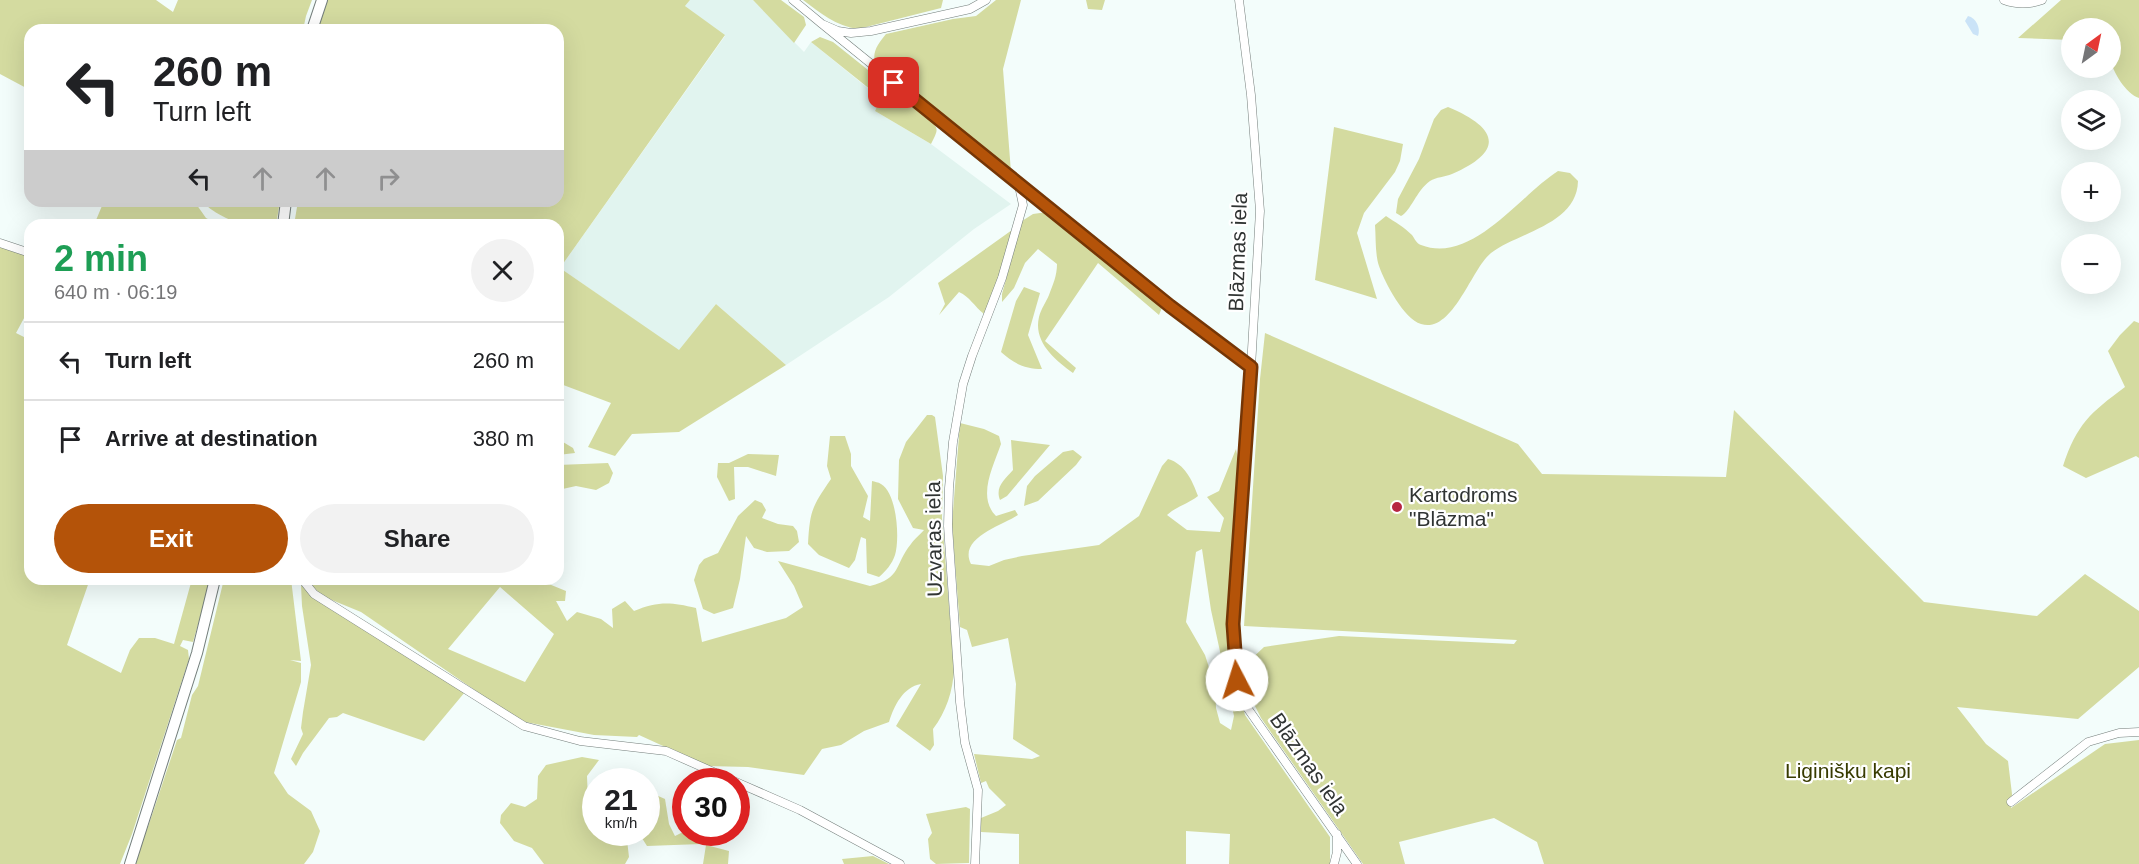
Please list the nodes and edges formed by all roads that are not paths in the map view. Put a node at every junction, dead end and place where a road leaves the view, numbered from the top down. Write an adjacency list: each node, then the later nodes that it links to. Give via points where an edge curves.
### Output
1 (322, 0): 7 (main road)
2 (793, 0): 8 (street)
3 (986, 0): 8 (street, via 970,9 871,31 851,33)
4 (1239, 0): 12 (street, Blāzmas iela, via 1260,211)
5 (2004, 0): 6 (street, via 2022,5)
6 (2042, 0)
7 (314, 24)
8 (822, 24): 9 (street)
9 (1020, 186): 12 (street); 22 (street, Uzvaras iela, via 1023,205 1005,268 963,384 949,488 960,702 964,743 978,790)
10 (0, 243): 11 (street)
11 (24, 251)
12 (1251, 367): 19 (street, Blāzmas iela, via 1233,624 1237,680 1246,706)
13 (214, 585): 20 (main road, via 197,653)
14 (307, 585): 16 (street, via 314,594 524,726 580,741 666,751)
15 (2139, 732): 18 (street, via 2088,742)
16 (704, 768)
17 (750, 788): 21 (street, via 800,810)
18 (2011, 802)
19 (1337, 834): 23 (street); 24 (street, Blāzmas iela)
20 (130, 864)
21 (900, 864)
22 (975, 864)
23 (1334, 864)
24 (1357, 864)

